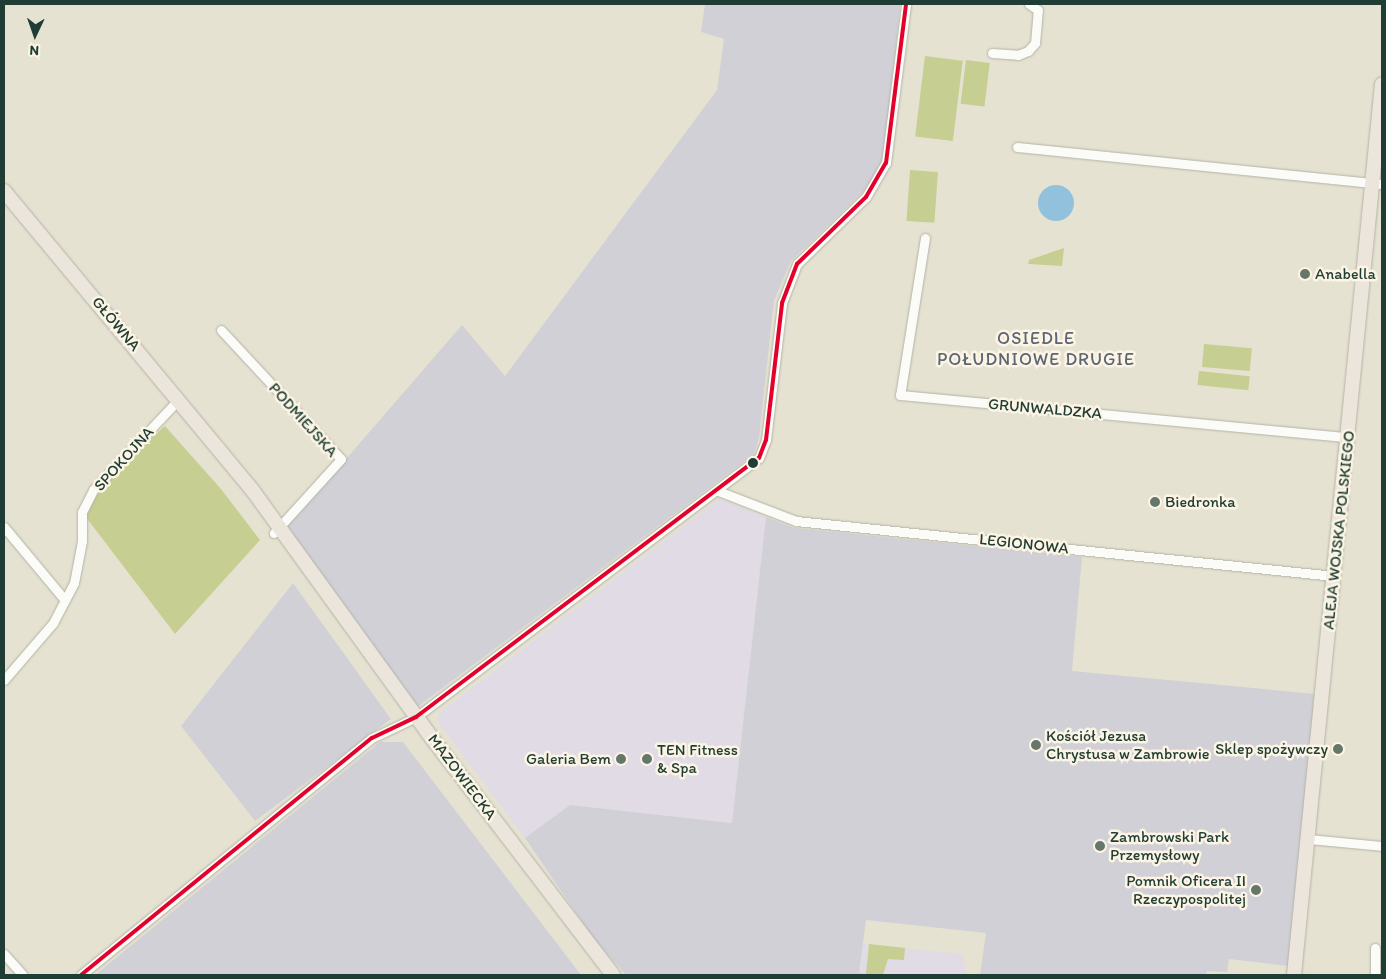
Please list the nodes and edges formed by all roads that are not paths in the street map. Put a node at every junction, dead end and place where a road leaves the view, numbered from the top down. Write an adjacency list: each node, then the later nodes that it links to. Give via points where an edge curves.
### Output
1 (906, 4): 12 (street, via 886,163 866,197 797,264 782,303 763,449 748,468)
2 (1029, 4): 3 (street, via 1038,10 1035,44 1018,55)
3 (992, 53)
4 (1382, 84): 6 (main road, ALEJA WOJSKA POLSKIEGO)
5 (1017, 147): 6 (street)
6 (1378, 184): 11 (main road, ALEJA WOJSKA POLSKIEGO)
7 (4, 191): 10 (main road, GŁÓWNA)
8 (924, 238): 11 (street, GRUNWALDZKA, via 900,395)
9 (221, 330): 14 (street, PODMIEJSKA, via 341,459)
10 (178, 400): 14 (main road, GŁÓWNA); 16 (street, SPOKOJNA, via 93,490 82,512 82,541 74,583)
11 (1348, 437): 15 (main road, ALEJA WOJSKA POLSKIEGO)
12 (718, 490): 15 (street, LEGIONOWA, via 796,521); 18 (street)
13 (4, 526): 16 (street)
14 (277, 530): 18 (main road, MAZOWIECKA)
15 (1335, 576): 19 (main road, ALEJA WOJSKA POLSKIEGO)
16 (64, 599): 17 (street, SPOKOJNA, via 53,623)
17 (4, 680)
18 (413, 719): 24 (street, via 361,746); 25 (main road, MAZOWIECKA); 26 (main road, MAZOWIECKA)
19 (1308, 839): 20 (street); 27 (main road, ALEJA WOJSKA POLSKIEGO)
20 (1382, 846)
21 (1375, 948): 28 (street)
22 (4, 954): 23 (street)
23 (23, 975)
24 (81, 975)
25 (603, 975)
26 (613, 975)
27 (1294, 975)
28 (1375, 975)

